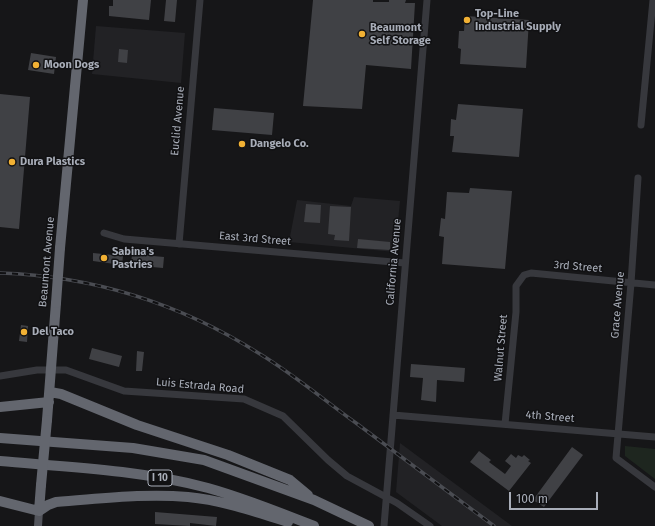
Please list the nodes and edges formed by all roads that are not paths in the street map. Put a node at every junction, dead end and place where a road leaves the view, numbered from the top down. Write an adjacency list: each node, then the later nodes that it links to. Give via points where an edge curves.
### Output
1 (83, 0): 13 (highway, Beaumont Avenue, bridge)
2 (200, 0): 8 (street, Euclid Avenue)
3 (427, 0): 9 (street, California Avenue)
4 (653, 0): 5 (street)
5 (642, 125)
6 (638, 178): 11 (street, Grace Avenue)
7 (104, 233): 8 (street, East 3rd Street, via 124,239)
8 (179, 244): 9 (street, East 3rd Street)
9 (405, 263): 17 (street, California Avenue)
10 (524, 275): 11 (street, 3rd Street, via 531,273); 18 (street, Walnut Street, via 516,286 516,312)
11 (631, 282): 12 (street, 3rd Street); 19 (street, Grace Avenue)
12 (655, 284)
13 (51, 370): 14 (street, Luis Estrada Road); 15 (highway, Beaumont Avenue); 24 (street, Luis Estrada Road, via 66,370 124,390 244,399 283,416 347,476)
14 (0, 376)
15 (49, 397): 16 (highway); 25 (highway, via 61,394 137,425 228,455 290,480); 27 (highway, Beaumont Avenue, bridge)
16 (0, 407)
17 (393, 415): 18 (street, 4th Street); 24 (street, California Avenue)
18 (505, 424): 19 (street, 4th Street)
19 (618, 434): 20 (street, 4th Street); 23 (street, Grace Avenue, via 616,458)
20 (655, 437)
21 (0, 438): 25 (highway, I 10, via 133,448 174,454 204,460)
22 (0, 461): 31 (highway, I 10, via 106,470 175,481 229,494)
23 (655, 487)
24 (386, 497): 32 (street, California Avenue); 33 (street, Luis Estrada Road)
25 (314, 500): 28 (highway, I 10)
26 (0, 501): 27 (highway)
27 (39, 510): 29 (main road, Beaumont Avenue); 30 (highway, via 56,502 156,495 217,502)
28 (367, 525)
29 (38, 526)
30 (300, 526)
31 (314, 526)
32 (384, 526)
33 (430, 526)

